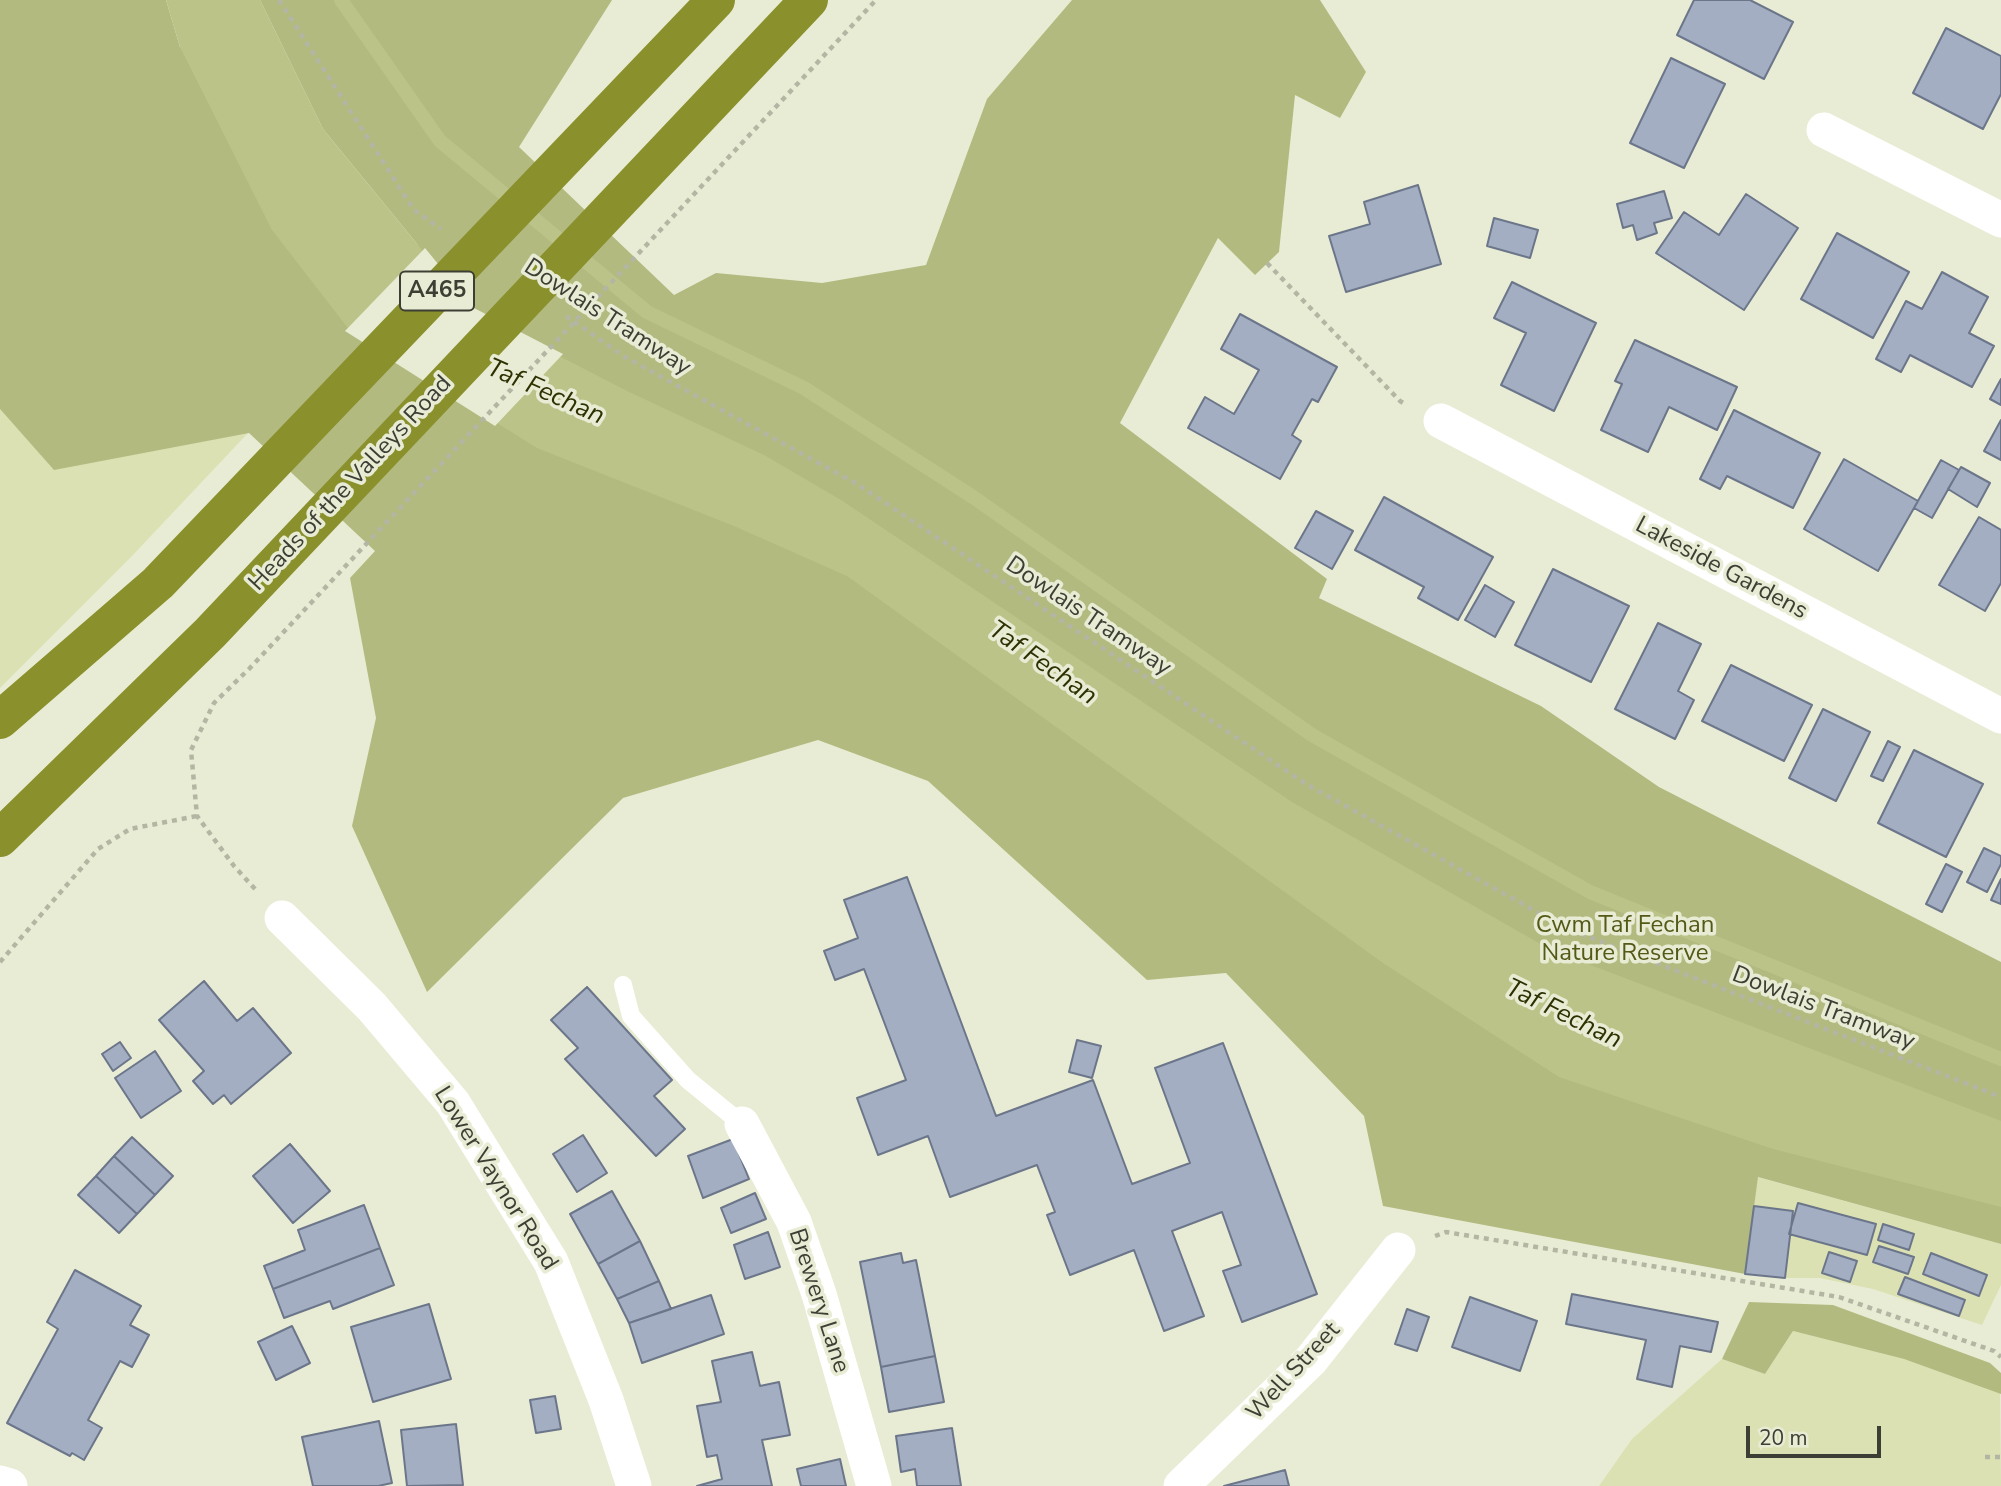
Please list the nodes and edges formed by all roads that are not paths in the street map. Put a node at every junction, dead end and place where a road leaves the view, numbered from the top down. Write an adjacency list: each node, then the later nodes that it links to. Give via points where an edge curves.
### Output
1 (716, 0): 7 (highway, A465, via 158,583)
2 (808, 0): 8 (highway, Heads of the Valleys Road / A465, via 210,632)
3 (1824, 130): 4 (street)
4 (2001, 220)
5 (1441, 421): 6 (street, Lakeside Gardens)
6 (2001, 716)
7 (0, 720)
8 (0, 838)
9 (282, 918): 15 (street, Lower Vaynor Road, via 372,1007 453,1103 551,1262)
10 (623, 985): 11 (lane, via 631,1016 688,1080)
11 (742, 1124): 16 (street, Brewery Lane, via 798,1234)
12 (1398, 1250): 17 (street, Well Street, via 1311,1360)
13 (0, 1483): 14 (street)
14 (10, 1486)
15 (634, 1486)
16 (874, 1486)
17 (1181, 1486)

